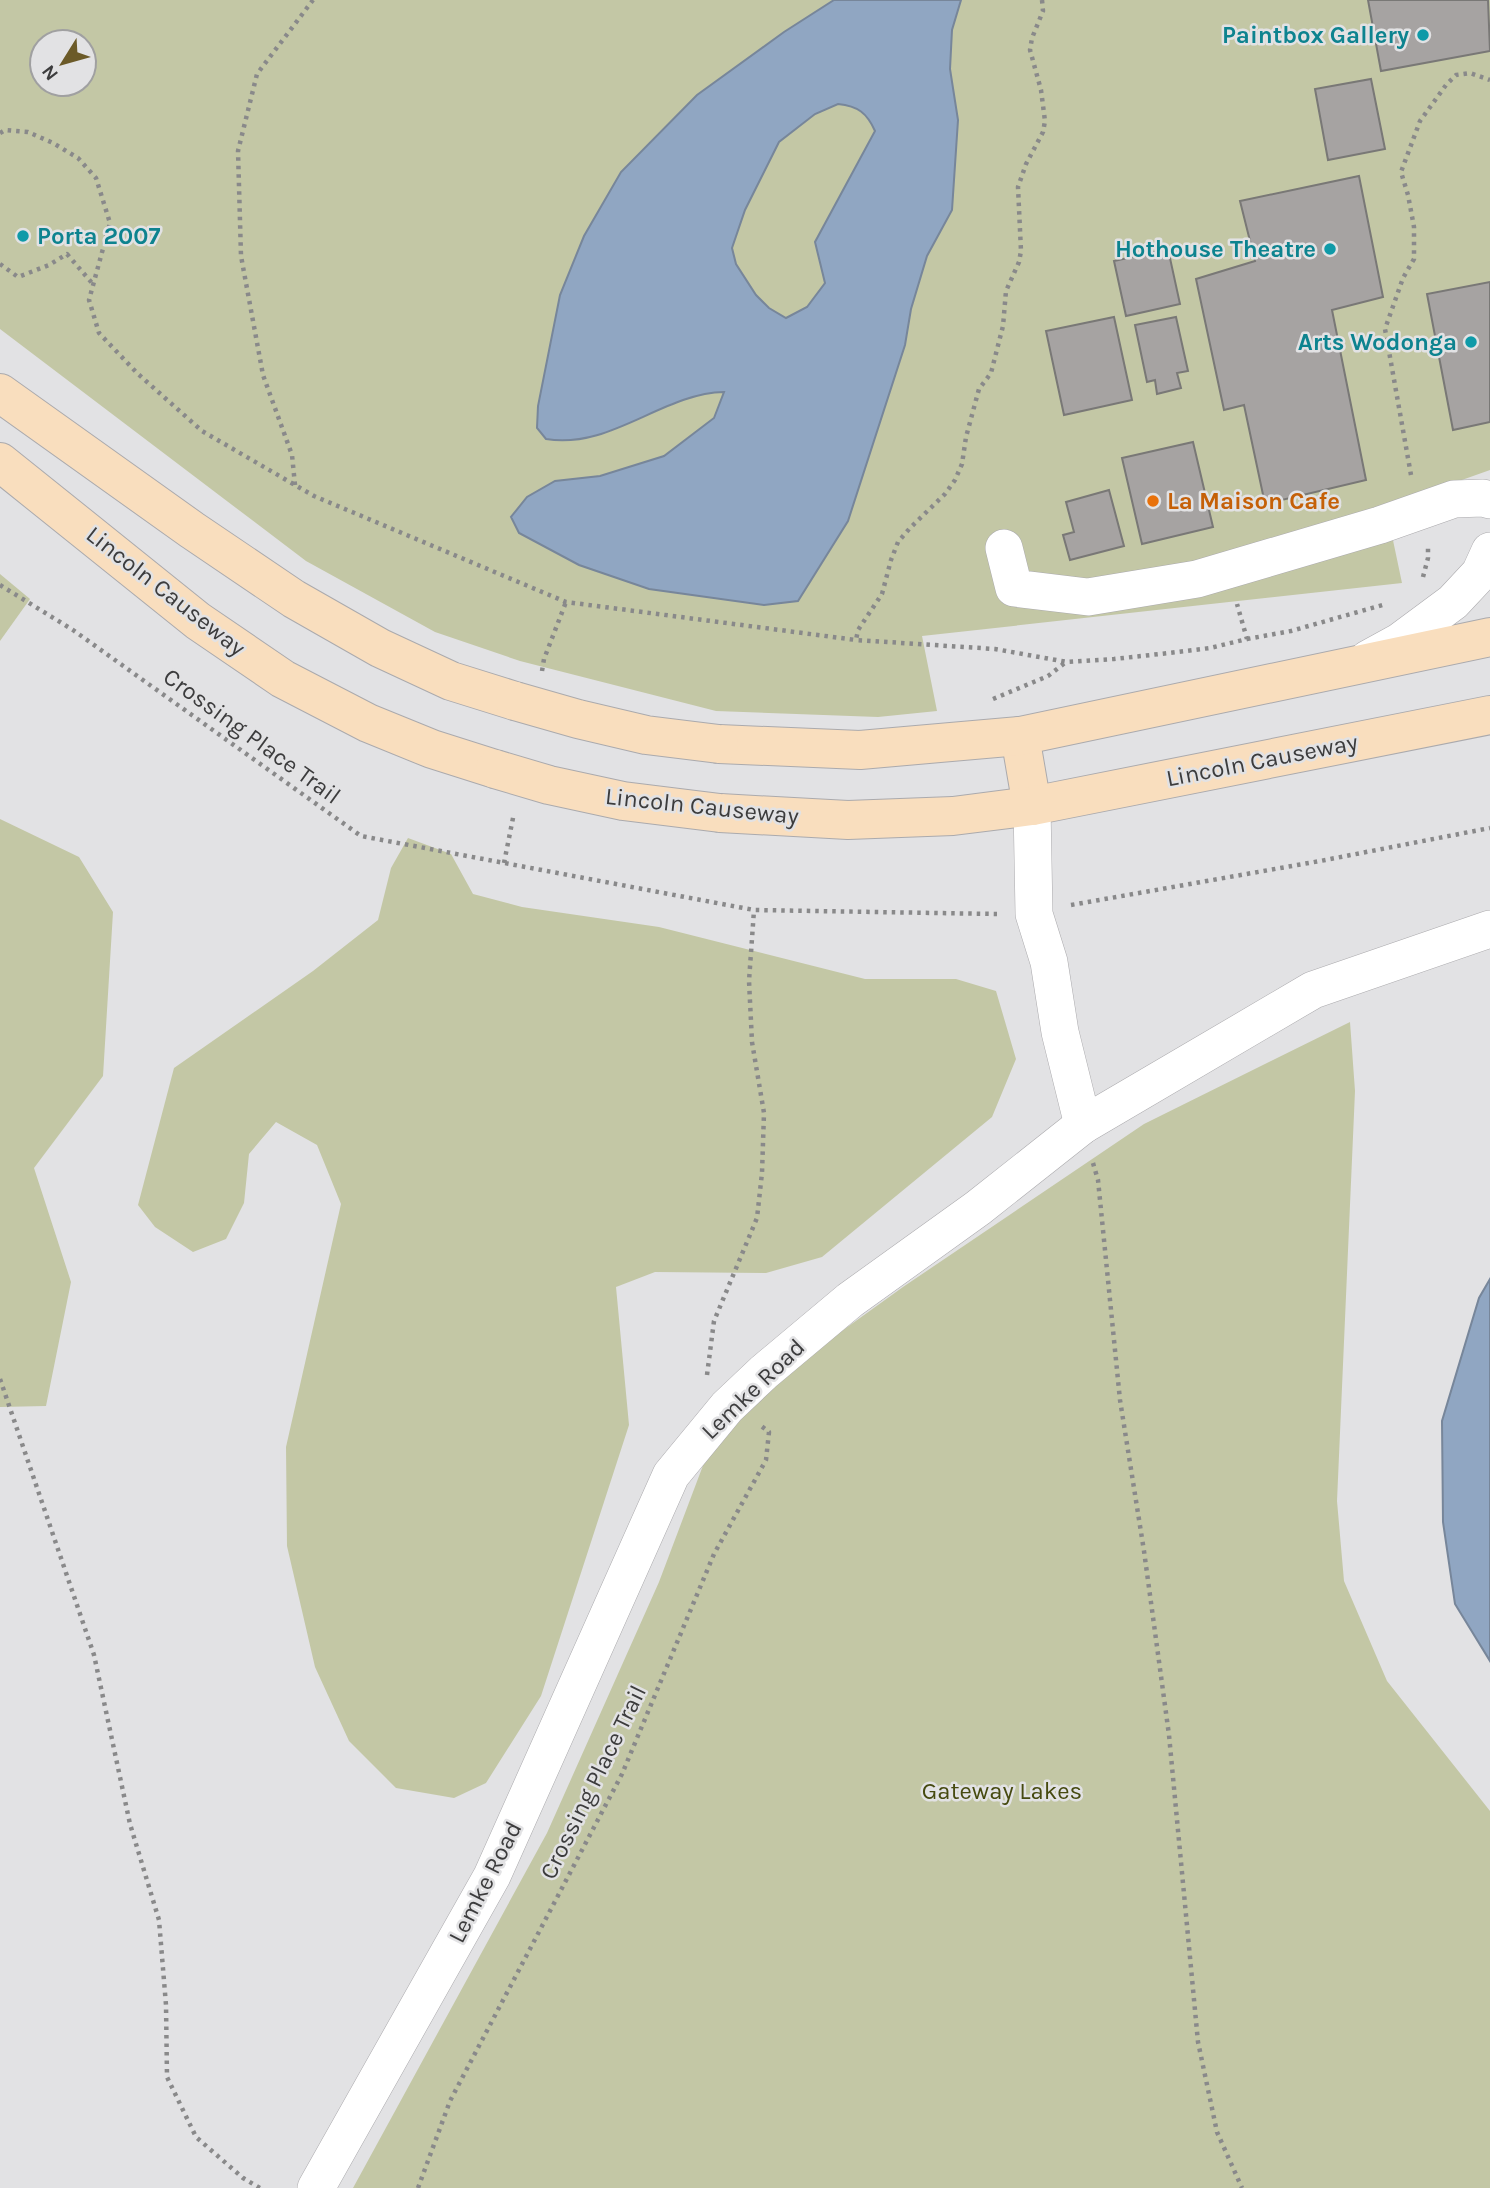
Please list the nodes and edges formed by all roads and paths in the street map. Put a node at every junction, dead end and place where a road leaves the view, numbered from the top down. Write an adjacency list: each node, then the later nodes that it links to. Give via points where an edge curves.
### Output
1 (313, 0): 9 (path, via 257,74 238,151 241,256 262,375 292,455)
2 (1042, 0): 20 (path, via 1043,11 1030,50 1045,121 1018,187 1021,251 1006,290 991,373 979,389 955,480 898,542 882,594)
3 (1490, 80): 11 (path, via 1469,72 1446,85 1420,121 1401,172 1414,227 1414,259 1385,329)
4 (0, 133): 6 (path, via 28,132 53,143 78,158 96,178 110,223)
5 (0, 264): 6 (path, via 19,276 67,254)
6 (93, 284): 9 (path, via 89,300 99,334 138,373 202,431)
7 (0, 393): 23 (main road, bridge, via 293,599 380,648 452,681 578,719 646,735 719,744 860,750)
8 (0, 461): 24 (main road, Lincoln Causeway, bridge, via 198,621 283,679 368,723 432,749 549,785 623,801 720,813 848,820 953,816)
9 (295, 485): 20 (path, via 566,602)
10 (1490, 500): 11 (street, via 1454,499)
11 (1418, 511): 14 (street); 15 (path, via 1428,558)
12 (1004, 548): 14 (street, via 1014,588 1088,597 1197,579)
13 (1490, 551): 21 (street, via 1480,573 1453,601 1399,642)
14 (1227, 569): 19 (path)
15 (1420, 582)
16 (0, 585): 25 (path, Crossing Place Trail, via 73,630 361,836)
17 (1399, 599): 19 (path)
18 (1490, 638): 21 (main road)
19 (1248, 639): 20 (path, via 1210,648 1067,662 995,649)
20 (856, 640)
21 (1355, 666): 23 (main road)
22 (1490, 715): 24 (main road, Lincoln Causeway)
23 (1020, 736): 24 (main road)
24 (1032, 806): 28 (street, via 1034,914 1049,962 1060,1032)
25 (504, 863)
26 (754, 911): 30 (path, via 749,981 752,1042 764,1114 762,1173 757,1217 714,1321 707,1375)
27 (1490, 929): 28 (street, via 1314,990)
28 (1083, 1125): 30 (street, Lemke Road, via 850,1300); 34 (path, via 1098,1180 1120,1400 1169,1735 1198,2042 1217,2132)
29 (0, 1379): 31 (path, via 94,1655 130,1824 159,1920 167,2077 196,2137)
30 (727, 1407): 32 (street, Lemke Road, via 671,1475 492,1876); 33 (path, Crossing Place Trail, via 769,1432 766,1460 714,1554 621,1774 450,2101)
31 (260, 2188)
32 (316, 2188)
33 (418, 2188)
34 (1242, 2188)

